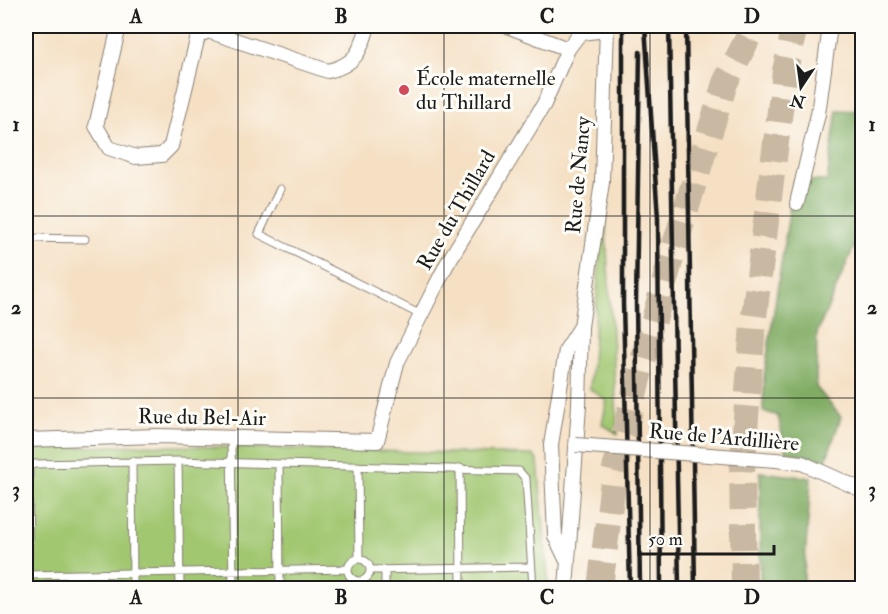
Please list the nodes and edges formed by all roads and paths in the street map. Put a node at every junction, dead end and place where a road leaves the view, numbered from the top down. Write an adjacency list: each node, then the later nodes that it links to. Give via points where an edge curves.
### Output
1 (119, 26): 2 (street, via 96,126 109,148 136,158 162,155 171,146 198,36 208,31 328,71 346,67 357,55)
2 (368, 26)
3 (507, 26): 6 (street)
4 (830, 26): 8 (street, via 818,114)
5 (607, 28): 6 (street, Rue du Thillard, via 580,33); 12 (street, Rue de Nancy, via 602,182)
6 (568, 49): 11 (street, Rue du Thillard, via 544,104 447,264)
7 (280, 189): 11 (lane, via 259,234)
8 (797, 203)
9 (26, 238): 10 (lane)
10 (85, 239)
11 (421, 315): 15 (street, Rue du Thillard, via 397,363)
12 (581, 327): 16 (street, Rue de Nancy); 25 (street, Rue de Nancy, via 566,350 551,445 555,536)
13 (231, 438): 14 (street, Rue du Bel-Air); 15 (street, Rue du Bel-Air); 19 (lane)
14 (26, 440)
15 (377, 441)
16 (576, 445): 23 (street, Rue de l'Ardillière, bridge, via 776,459 801,463); 25 (street, Rue de Nancy)
17 (132, 461): 18 (lane); 34 (lane); 35 (lane, via 29,466)
18 (178, 461): 19 (lane); 33 (lane)
19 (231, 463): 20 (lane); 32 (lane)
20 (279, 464): 21 (lane); 29 (lane)
21 (358, 466): 22 (lane); 24 (lane)
22 (460, 468): 26 (lane, via 524,473); 28 (lane)
23 (862, 490)
24 (359, 559): 27 (lane); 30 (lane, via 368,563)
25 (567, 561): 45 (street, Rue de Nancy)
26 (531, 567): 28 (lane); 44 (lane)
27 (348, 569): 29 (lane); 36 (lane)
28 (461, 569): 31 (lane); 43 (lane)
29 (280, 570): 32 (lane); 41 (lane)
30 (370, 570): 31 (lane); 36 (lane)
31 (385, 570): 42 (lane)
32 (233, 571): 33 (lane); 40 (lane)
33 (180, 572): 34 (lane); 39 (lane)
34 (133, 573): 35 (lane); 38 (lane)
35 (28, 575): 37 (lane)
36 (359, 584)
37 (28, 588)
38 (134, 588)
39 (180, 588)
40 (233, 588)
41 (280, 588)
42 (385, 588)
43 (461, 588)
44 (533, 588)
45 (566, 588)

